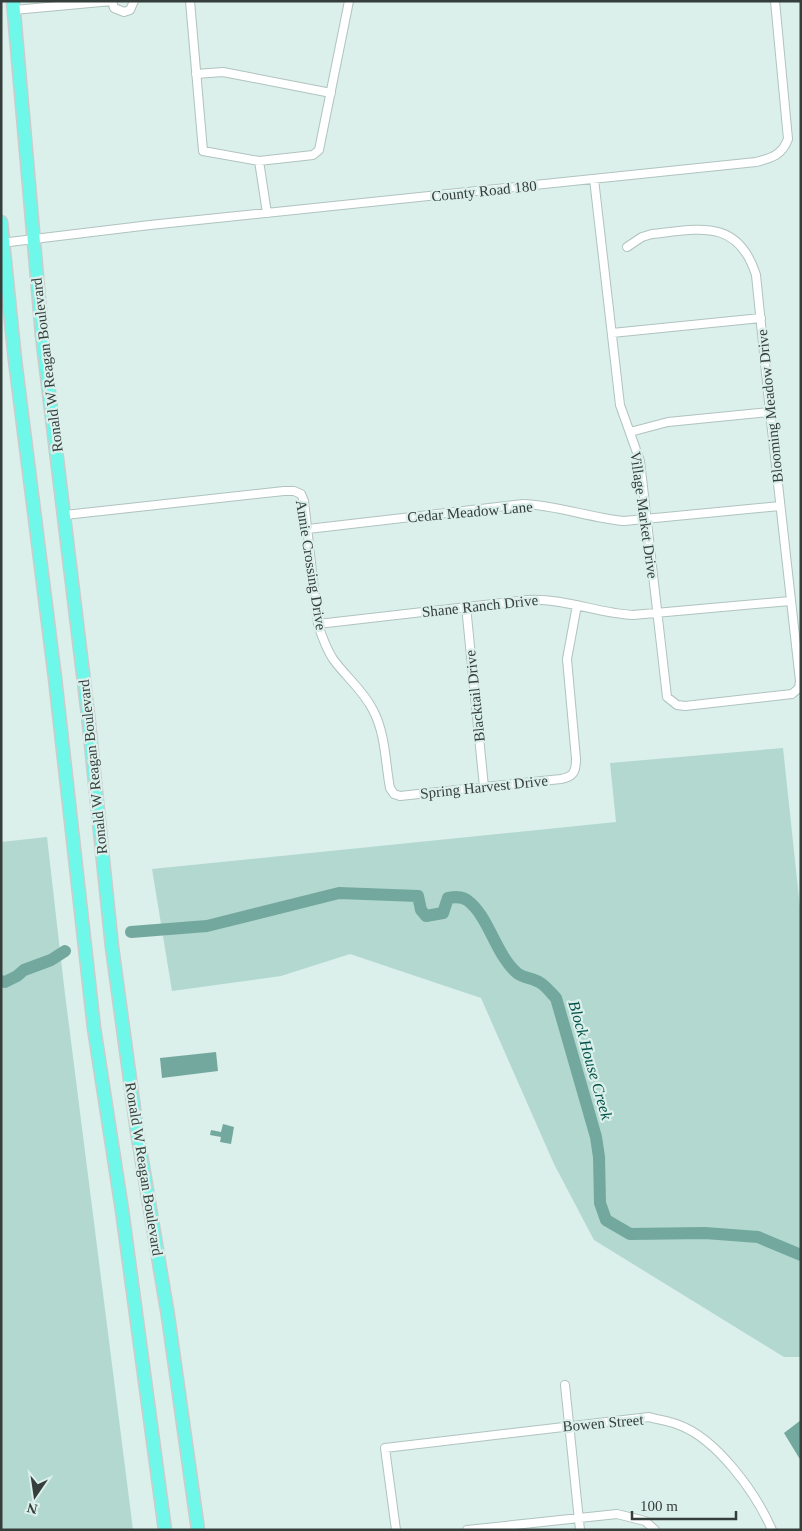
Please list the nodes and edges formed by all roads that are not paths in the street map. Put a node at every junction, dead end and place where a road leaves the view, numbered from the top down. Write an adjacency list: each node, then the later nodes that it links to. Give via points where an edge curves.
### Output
1 (112, 1): 2 (street, via 114,8 124,12 130,10); 6 (street)
2 (134, 1)
3 (190, 1): 7 (street)
4 (775, 1): 10 (street, County Road 180, via 788,131 788,139 780,153 756,162)
5 (347, 2): 8 (street)
6 (9, 7): 13 (main road, Ronald W Reagan Boulevard)
7 (196, 74): 8 (street, via 224,72); 9 (street, via 203,151)
8 (330, 93): 9 (street, via 319,150 313,156)
9 (259, 161): 11 (street)
10 (594, 179): 11 (street, County Road 180); 17 (street, Village Market Drive)
11 (267, 213): 13 (street, County Road 180)
12 (1, 222): 14 (main road, Ronald W Reagan Boulevard)
13 (33, 240): 14 (street, County Road 180); 21 (main road, Ronald W Reagan Boulevard)
14 (2, 243): 36 (main road, Ronald W Reagan Boulevard, via 56,678 94,1028 122,1210)
15 (627, 247): 16 (street, Blooming Meadow Drive, via 652,234 700,229 725,233 746,252 753,264)
16 (761, 318): 17 (street); 18 (street, Blooming Meadow Drive)
17 (612, 333): 19 (street, Village Market Drive, via 620,405)
18 (770, 412): 19 (street, via 668,422); 20 (street, Blooming Meadow Drive)
19 (630, 432): 22 (street, Village Market Drive, via 640,461)
20 (780, 506): 22 (street, Cedar Meadow Lane); 24 (street, Blooming Meadow Drive)
21 (65, 515): 23 (street, Annie Crossing Drive, via 294,491 301,494 304,501); 37 (main road, Ronald W Reagan Boulevard, via 119,1002)
22 (646, 519): 23 (street, Cedar Meadow Lane, via 606,520 557,508 523,504); 27 (street, Village Market Drive)
23 (308, 530): 28 (street, Annie Crossing Drive)
24 (790, 601): 27 (street, Shane Ranch Drive); 29 (street, Blooming Meadow Drive, via 800,681 797,691 783,696 685,706)
25 (577, 604): 26 (street, Shane Ranch Drive, via 544,599); 27 (street, Shane Ranch Drive, via 620,614); 30 (street, Spring Harvest Drive, via 567,659 576,759 573,774 568,778)
26 (466, 606): 28 (street, Shane Ranch Drive); 30 (street, Blacktail Drive)
27 (657, 613): 29 (street, Village Market Drive, via 665,689)
28 (318, 624): 31 (street, Annie Crossing Drive, via 328,650 364,695 381,726 388,780)
29 (671, 702)
30 (484, 786): 31 (street, Spring Harvest Drive, via 408,796)
31 (394, 794)
32 (565, 1385): 33 (street)
33 (569, 1426): 34 (street); 38 (street, Bowen Street, via 385,1448); 42 (street, Bowen Street, via 649,1418 680,1425 706,1440 734,1470 763,1509)
34 (579, 1517): 35 (street); 40 (street); 41 (street, via 617,1514 644,1521)
35 (487, 1529): 39 (street)
36 (164, 1530)
37 (198, 1530)
38 (396, 1530)
39 (467, 1530)
40 (580, 1530)
41 (655, 1530)
42 (772, 1530)

